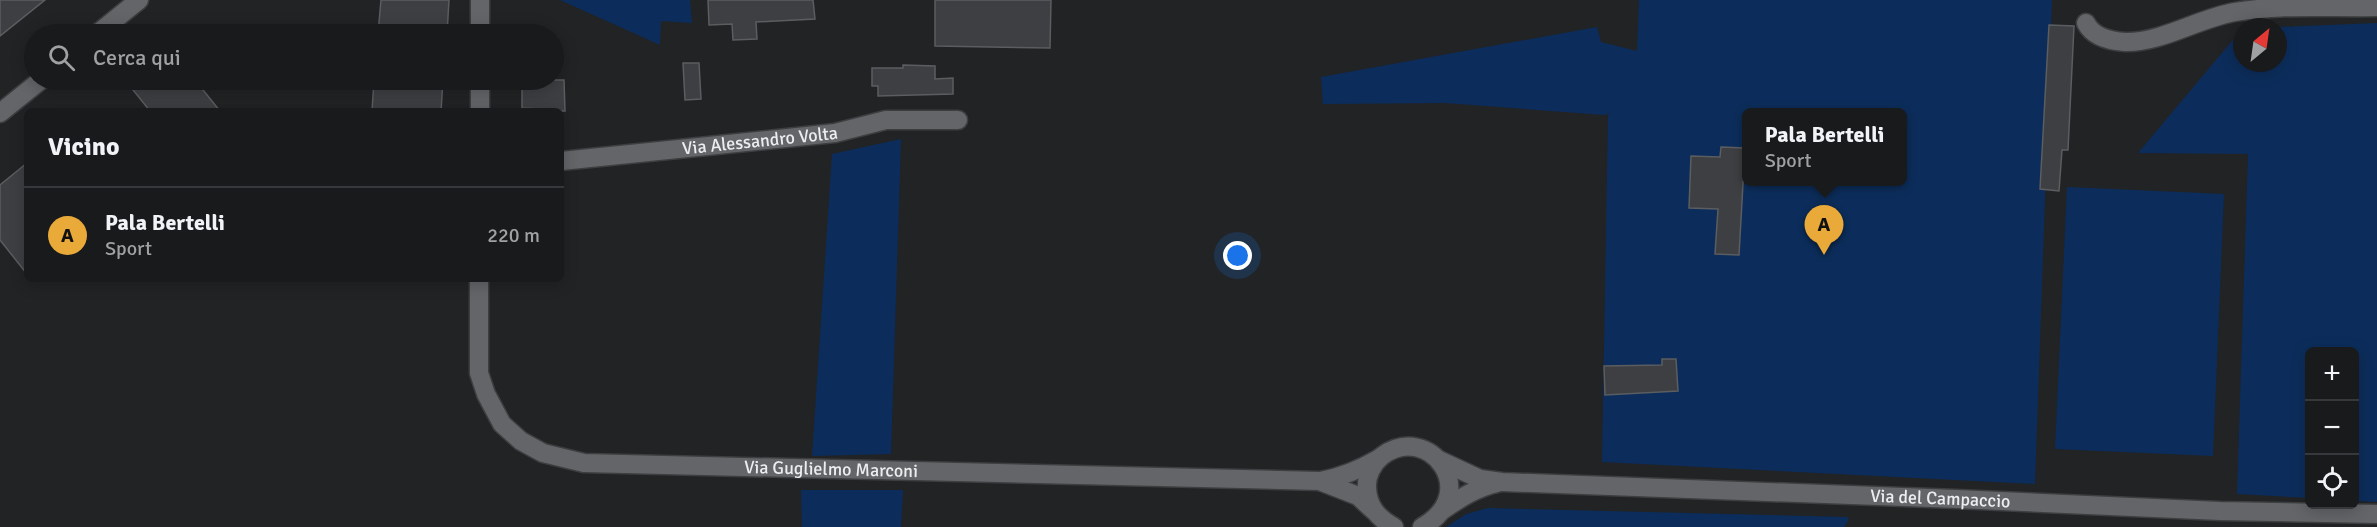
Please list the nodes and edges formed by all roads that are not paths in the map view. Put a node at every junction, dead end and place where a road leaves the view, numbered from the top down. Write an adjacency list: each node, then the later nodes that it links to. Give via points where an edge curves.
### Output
1 (140, 0): 5 (street)
2 (480, 0): 6 (street)
3 (2377, 7): 4 (street, via 2235,12 2161,36 2125,42 2095,34)
4 (2086, 23)
5 (110, 24)
6 (480, 24)
7 (29, 90): 10 (street)
8 (480, 90): 9 (street)
9 (480, 108)
10 (0, 113)
11 (958, 120): 12 (street, Via Alessandro Volta, via 886,120 835,133)
12 (564, 161)
13 (479, 282): 16 (street, Via Guglielmo Marconi, via 479,373 502,424 543,453 584,463)
14 (1378, 459): 15 (street, Via Guglielmo Marconi, via 1389,451 1408,447 1428,452); 16 (street, Via Guglielmo Marconi, via 1356,471); 20 (street, via 1370,470 1367,496)
15 (1439, 460): 17 (street, Via del Campaccio, via 1479,479); 21 (street, via 1446,471 1449,498)
16 (1320, 482): 20 (street, Via Guglielmo Marconi, via 1358,496)
17 (1502, 482): 19 (street, Via del Campaccio); 21 (street, Via del Campaccio, via 1482,487)
18 (2377, 514): 19 (street, Via del Campaccio)
19 (2220, 519)
20 (1384, 521)
21 (1432, 521)

